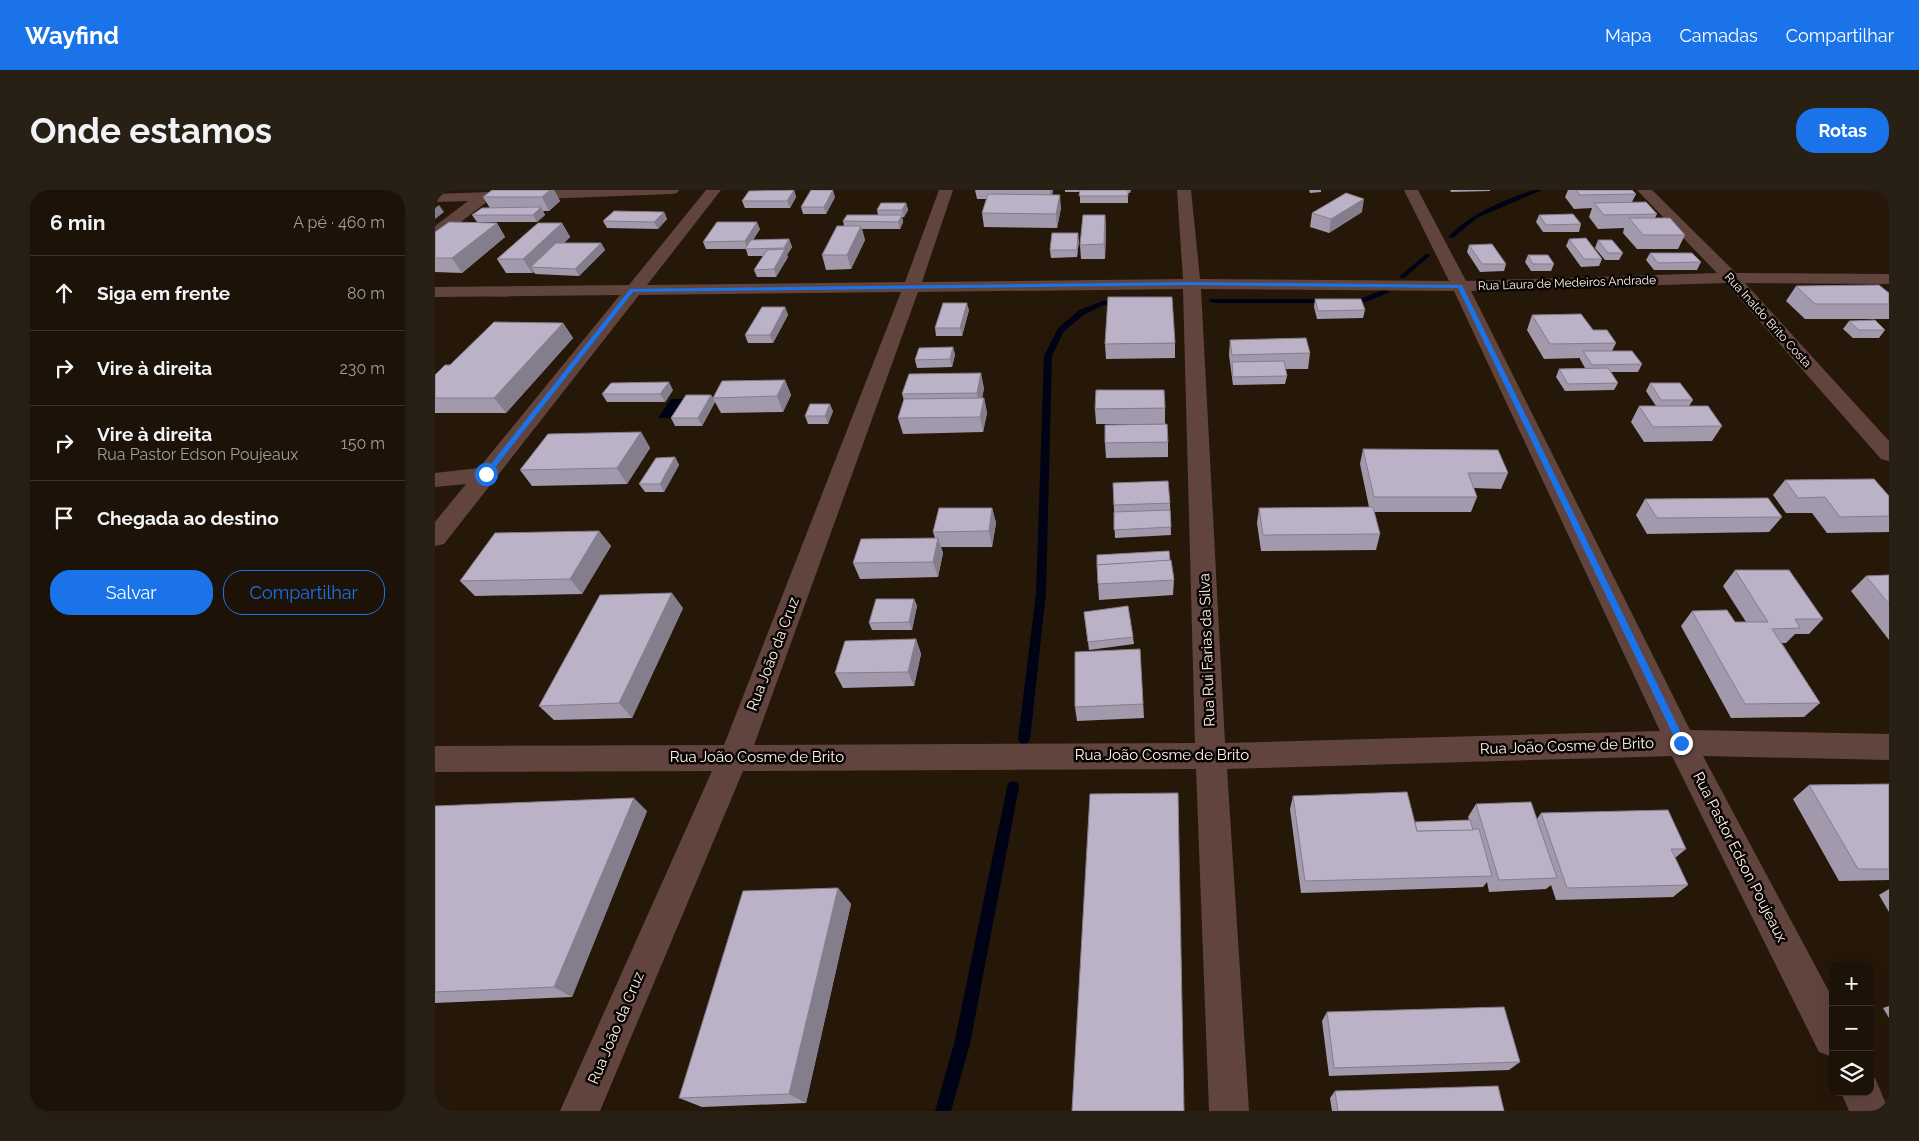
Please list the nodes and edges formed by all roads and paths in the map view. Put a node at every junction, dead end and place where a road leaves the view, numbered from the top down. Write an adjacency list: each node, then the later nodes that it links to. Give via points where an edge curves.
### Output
1 (672, 190): 8 (street)
2 (714, 190): 15 (street)
3 (946, 190): 13 (street, Rua João da Cruz)
4 (1183, 190): 12 (street, Rua Rui Farias da Silva)
5 (1411, 190): 14 (street, Rua Pastor Edson Poujeaux)
6 (1644, 190): 10 (street, Rua Inaldo Brito Costa)
7 (435, 198): 8 (street)
8 (482, 198): 9 (street)
9 (435, 234)
10 (1731, 278): 11 (street, Rua Laura de Medeiros Andrade); 14 (street, Rua Laura de Medeiros Andrade); 17 (street, Rua Inaldo Brito Costa)
11 (1889, 279)
12 (1192, 284): 13 (street, Rua Laura de Medeiros Andrade); 14 (street, Rua Laura de Medeiros Andrade); 23 (street, Rua Rui Farias da Silva)
13 (913, 286): 15 (street, Rua Laura de Medeiros Andrade); 24 (street, Rua João da Cruz)
14 (1460, 286): 21 (street, Rua Pastor Edson Poujeaux)
15 (632, 290): 16 (street, Rua Laura de Medeiros Andrade); 18 (street)
16 (435, 292)
17 (1889, 454)
18 (486, 474): 19 (street); 20 (street)
19 (435, 480)
20 (435, 538)
21 (1681, 743): 22 (street, Rua João Cosme de Brito); 23 (street, Rua João Cosme de Brito); 26 (street, Rua Pastor Edson Poujeaux)
22 (1889, 747)
23 (1211, 756): 24 (street, Rua João Cosme de Brito); 29 (street, Rua Rui Farias da Silva)
24 (734, 757): 25 (street, Rua João Cosme de Brito); 28 (street, Rua João da Cruz)
25 (435, 759)
26 (1829, 1030)
27 (1863, 1096): 30 (street)
28 (581, 1111)
29 (1229, 1111)
30 (1870, 1111)

